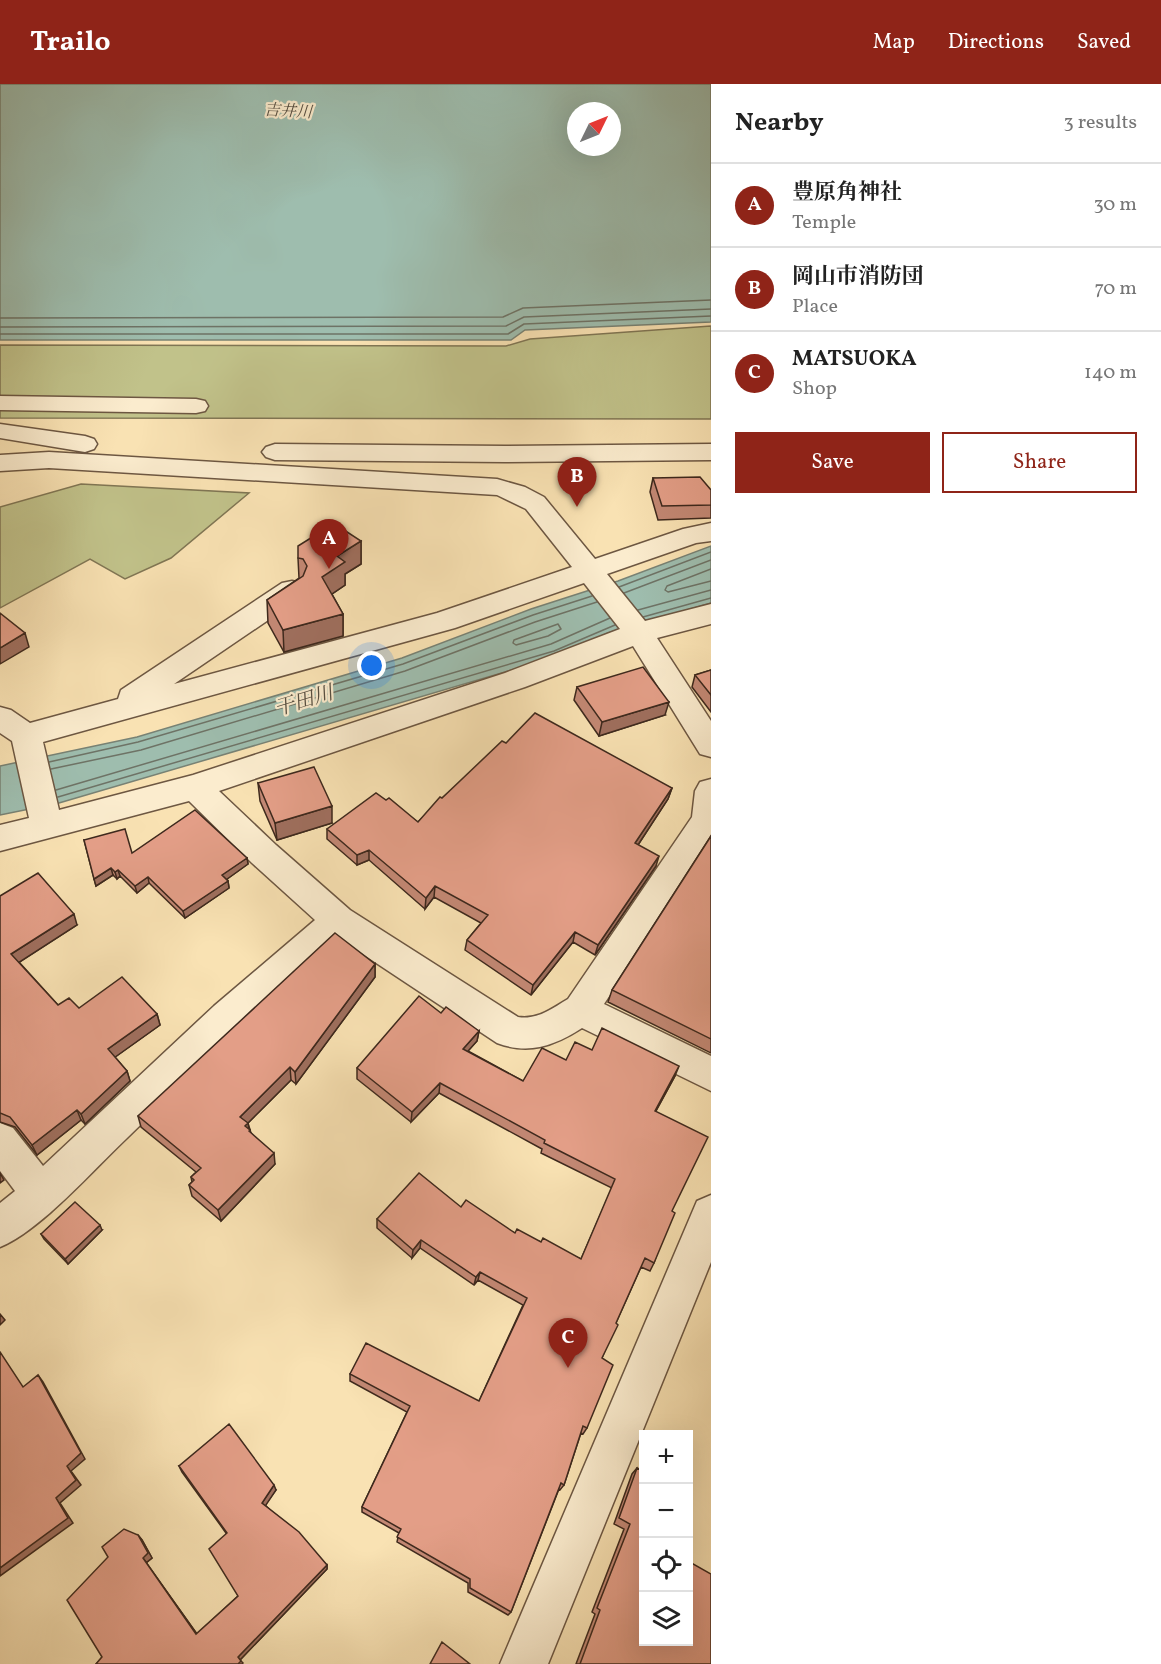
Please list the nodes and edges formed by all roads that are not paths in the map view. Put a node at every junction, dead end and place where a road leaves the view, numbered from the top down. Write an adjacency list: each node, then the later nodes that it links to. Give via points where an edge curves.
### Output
1 (0, 403): 2 (street)
2 (196, 406)
3 (0, 431): 5 (street)
4 (711, 452): 5 (street)
5 (140, 453): 6 (street)
6 (49, 460): 7 (street); 9 (street, via 502,487 535,503)
7 (0, 463)
8 (711, 532): 9 (street, via 692,535)
9 (596, 579): 12 (street); 13 (street)
10 (292, 590): 13 (street)
11 (709, 617): 12 (street)
12 (635, 628): 16 (street); 17 (street, via 514,680)
13 (111, 712): 15 (street)
14 (0, 718): 15 (street)
15 (19, 740): 19 (street)
16 (711, 746)
17 (195, 787): 19 (street); 21 (street)
18 (711, 791): 22 (street, via 708,819)
19 (46, 821): 20 (street)
20 (0, 838)
21 (338, 920): 22 (street, via 510,1032 544,1032); 25 (street, via 227,1017)
22 (581, 1010): 23 (street)
23 (711, 1074)
24 (0, 1142): 25 (street)
25 (40, 1194): 27 (street)
26 (711, 1214): 28 (street)
27 (0, 1228)
28 (524, 1664)

